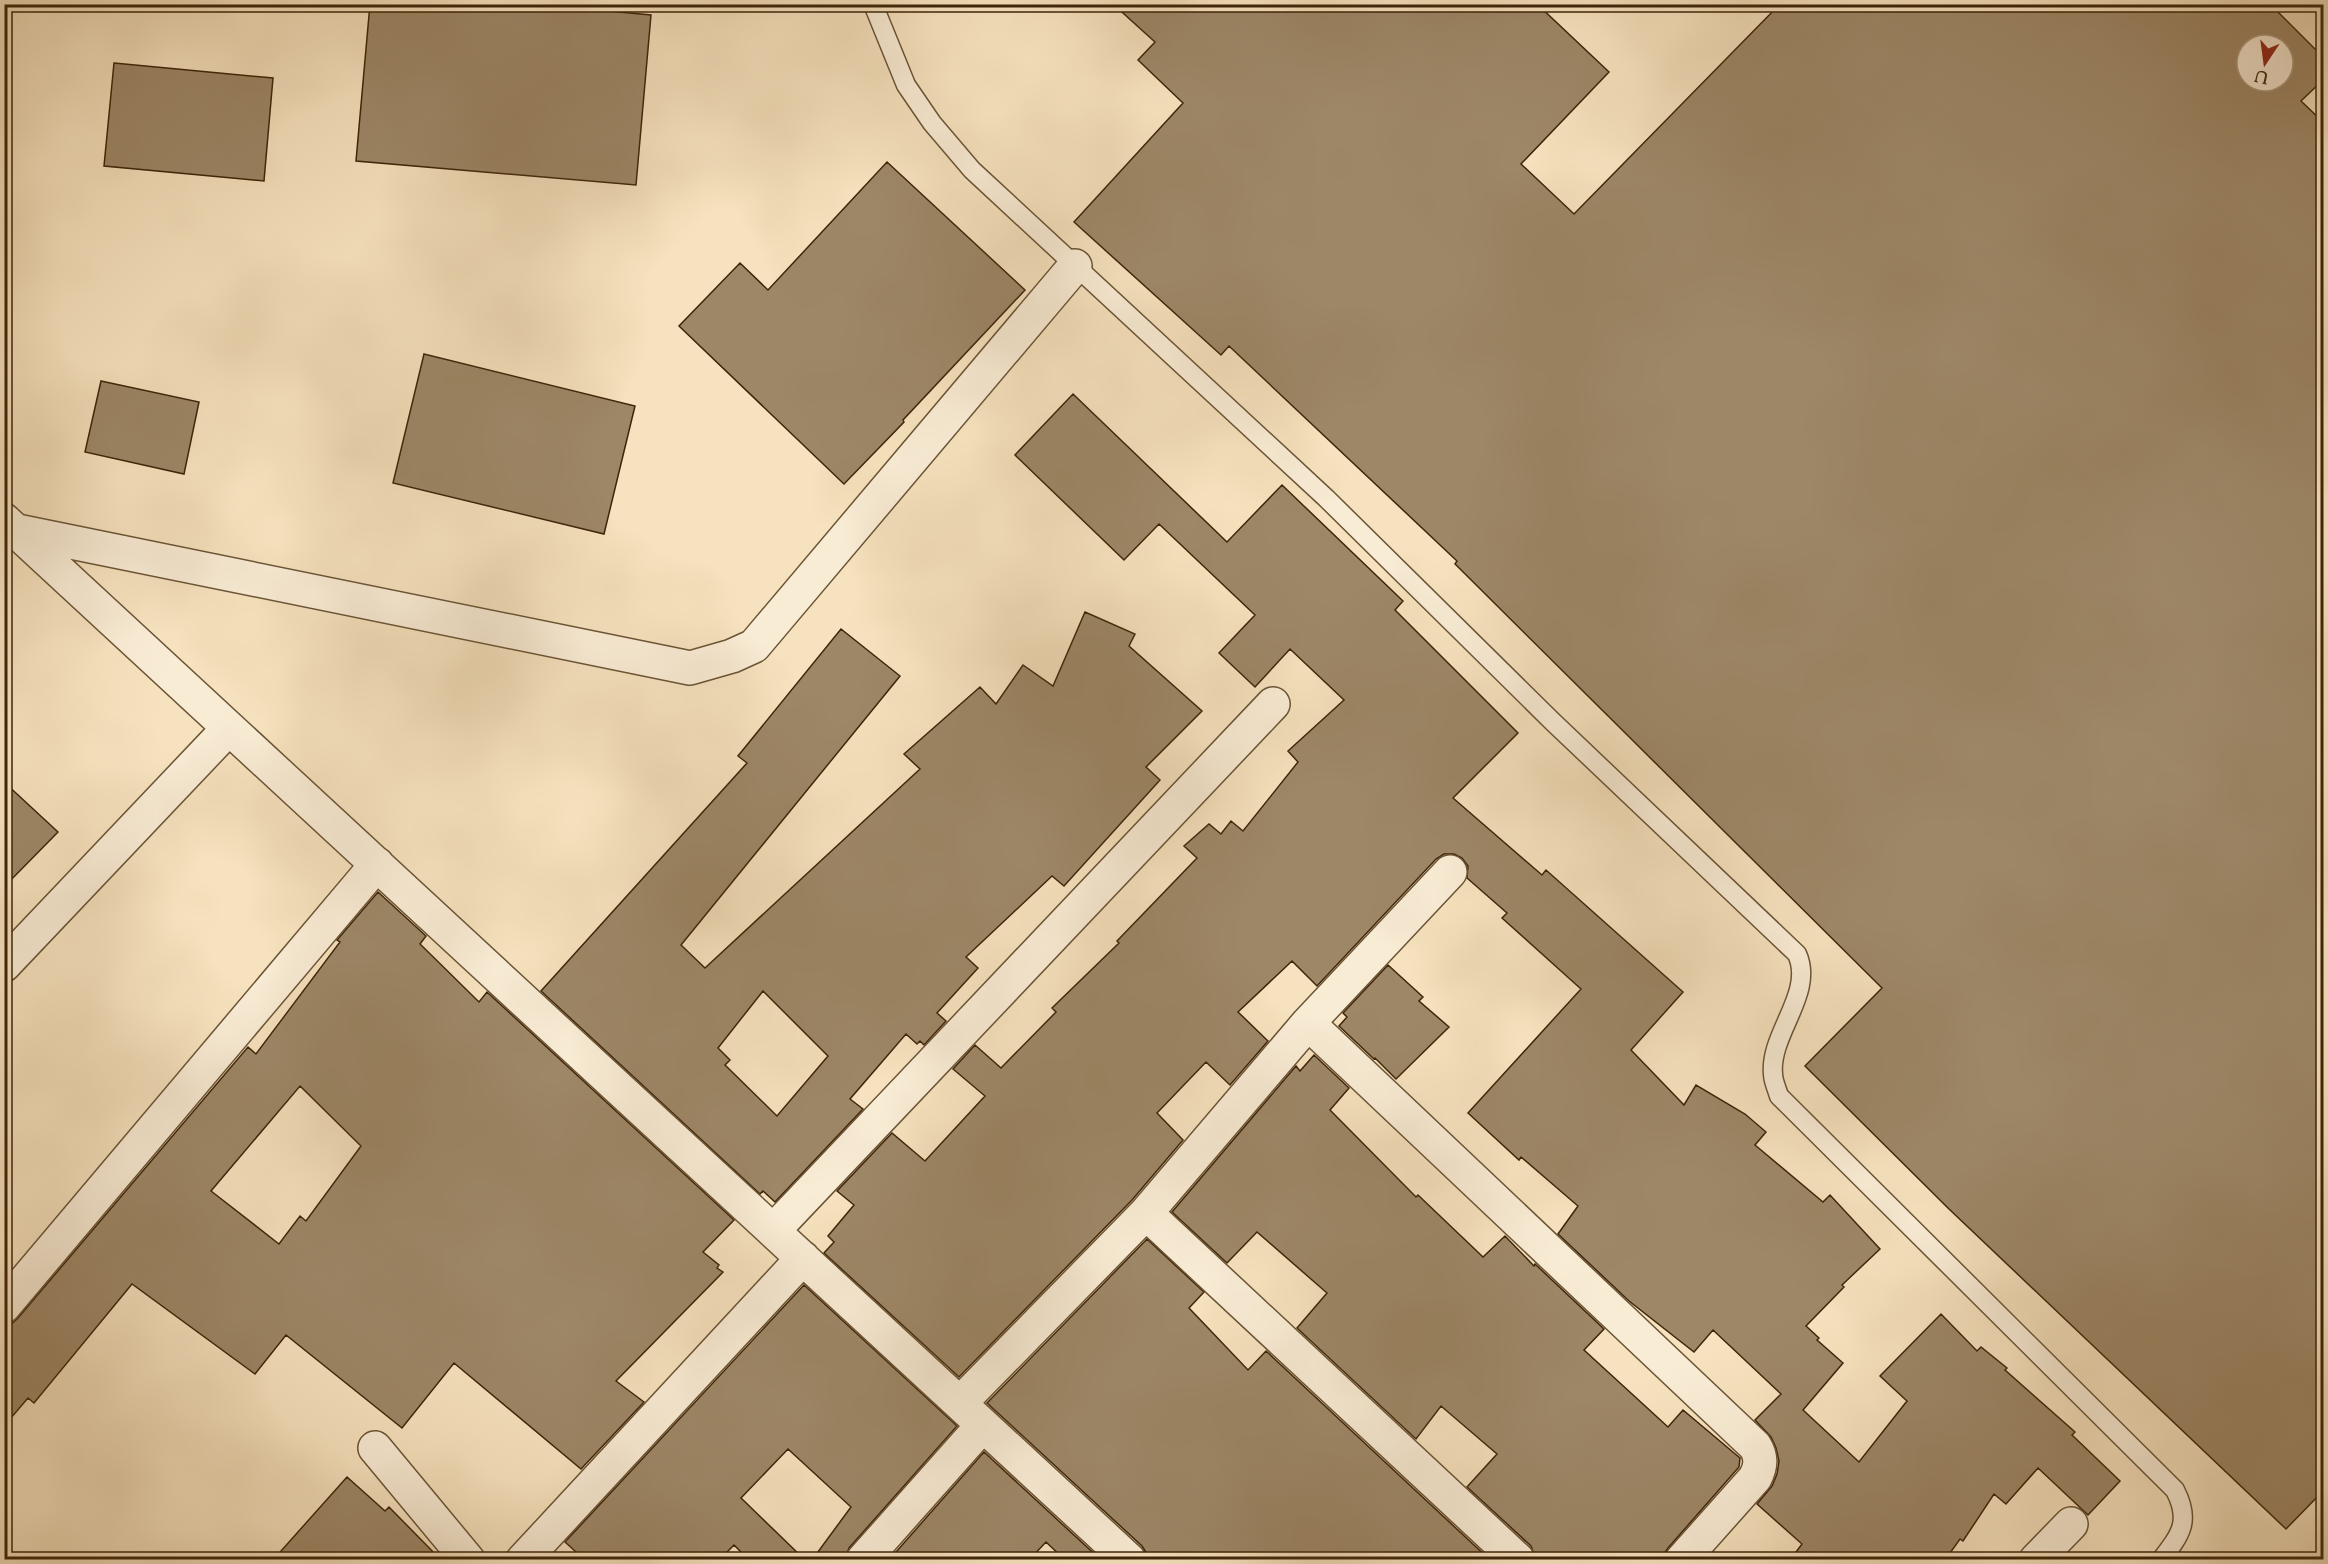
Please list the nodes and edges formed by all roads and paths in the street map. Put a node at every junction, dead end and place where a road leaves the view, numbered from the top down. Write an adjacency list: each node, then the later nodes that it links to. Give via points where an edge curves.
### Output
1 (873, 4): 2 (lane, via 906,85 932,123 972,170)
2 (1075, 266): 3 (street, via 754,646 690,668); 24 (lane, via 1326,498 1553,722 1797,954 1802,964 1801,981 1772,1073 1779,1096 2175,1490 2184,1506 2184,1524)
3 (8, 524): 5 (street)
4 (1273, 704): 11 (street)
5 (229, 728): 6 (street); 8 (street)
6 (377, 864): 11 (street); 13 (street)
7 (1450, 872): 9 (street)
8 (4, 965)
9 (1308, 1023): 10 (street); 22 (street, via 1755,1446 1760,1469 1755,1478)
10 (1146, 1213): 14 (street); 21 (street)
11 (773, 1231): 12 (street)
12 (803, 1258): 14 (street); 18 (street)
13 (4, 1306)
14 (971, 1414): 19 (street); 20 (street)
15 (375, 1448): 17 (street)
16 (2072, 1524): 23 (street)
17 (468, 1560)
18 (524, 1560)
19 (863, 1560)
20 (1129, 1560)
21 (1518, 1560)
22 (1682, 1560)
23 (2036, 1560)
24 (2161, 1560)

